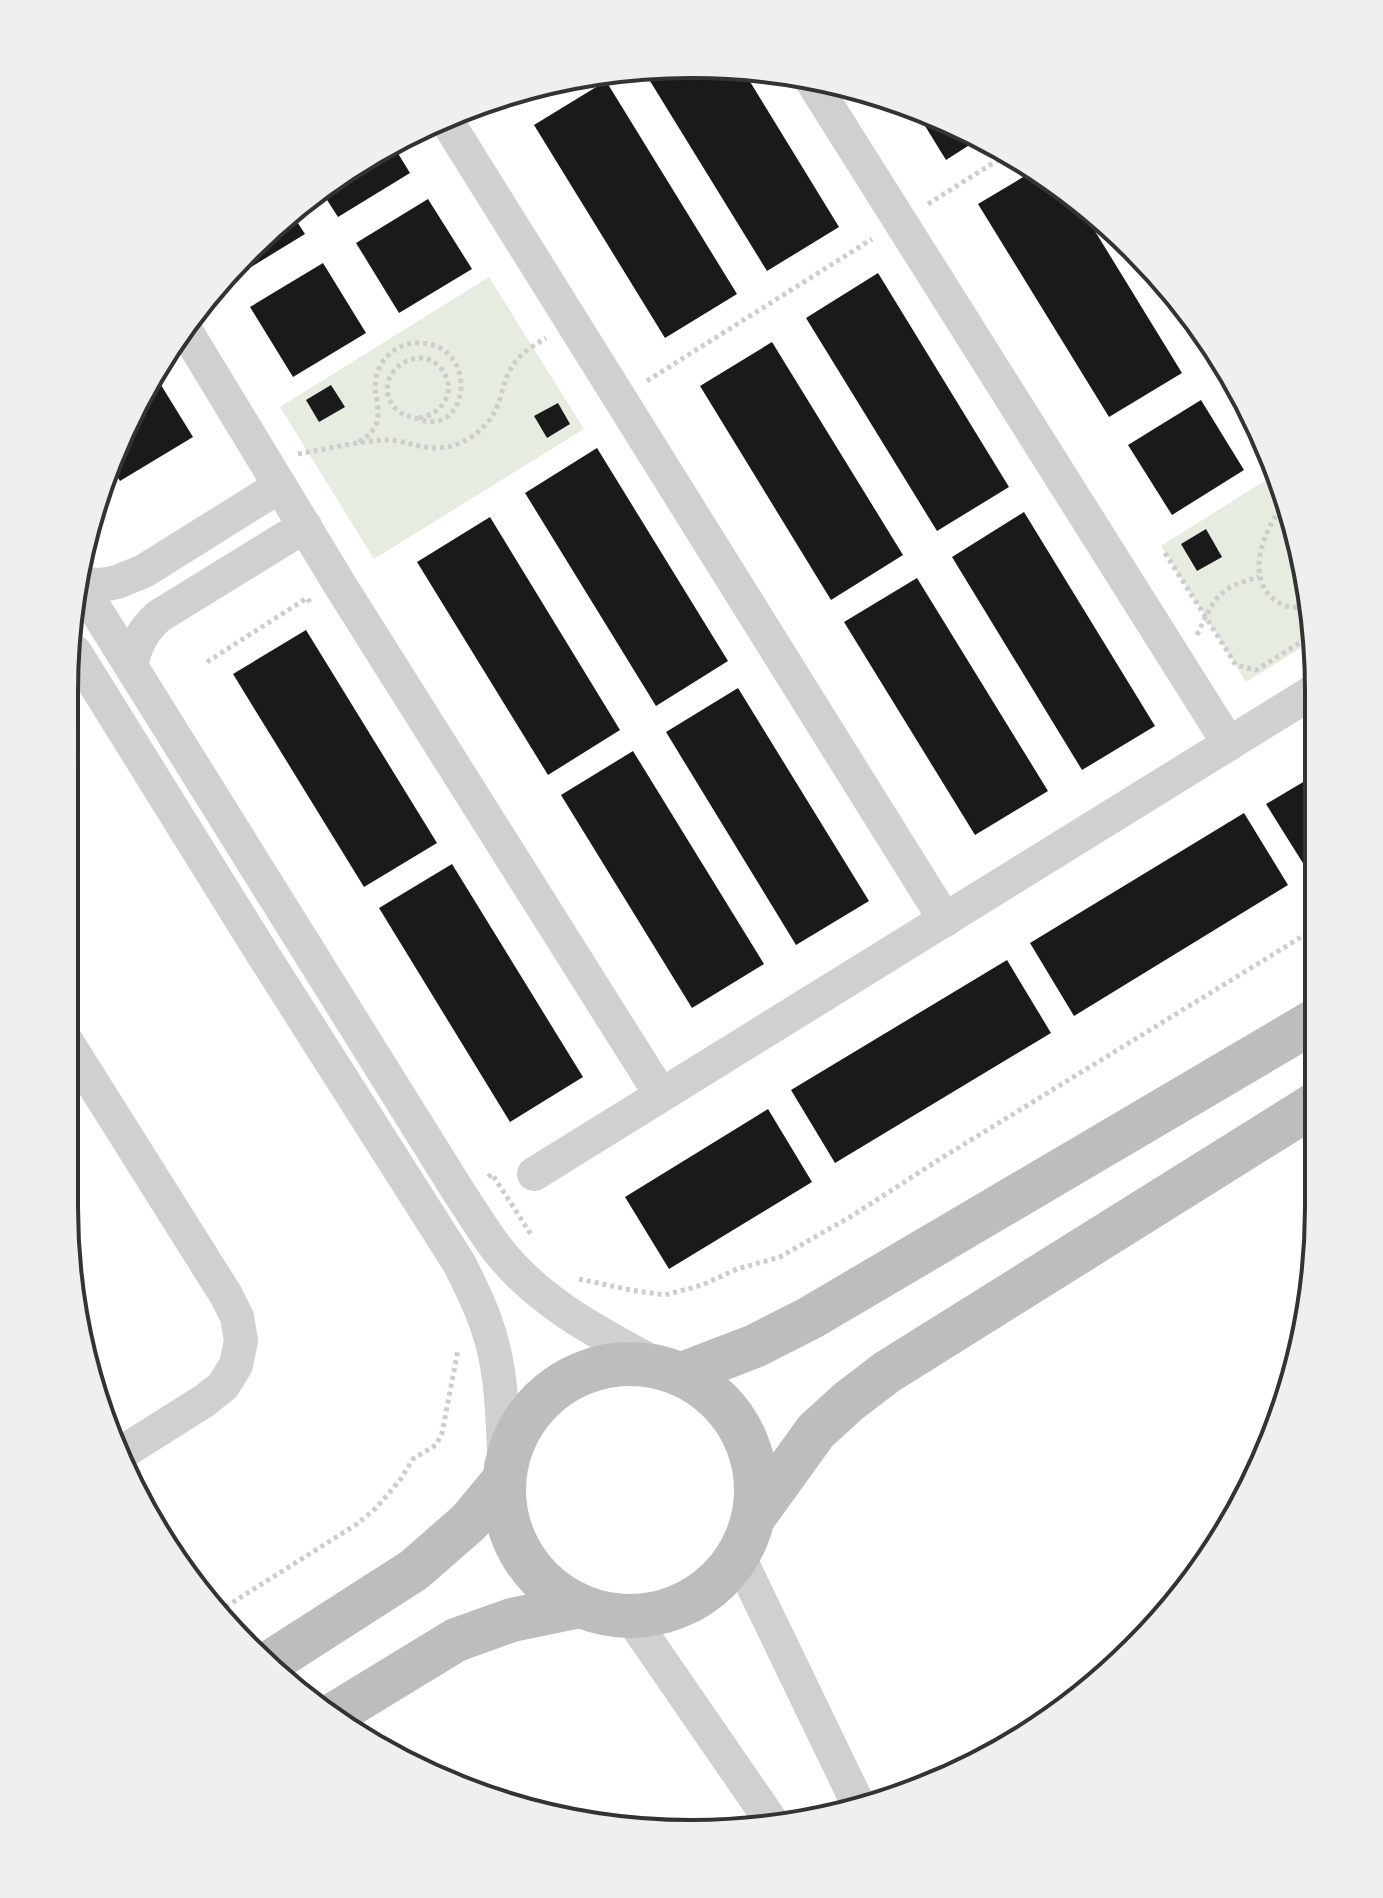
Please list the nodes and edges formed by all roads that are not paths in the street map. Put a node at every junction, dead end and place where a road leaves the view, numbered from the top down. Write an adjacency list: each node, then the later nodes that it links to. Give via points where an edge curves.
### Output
1 (819, 92): 11 (street)
2 (451, 128): 12 (street)
3 (190, 338): 4 (street)
4 (280, 486): 5 (street); 6 (street, via 144,571 117,582)
5 (305, 526): 9 (street, via 159,616 142,634); 15 (street)
6 (88, 583)
7 (86, 594): 9 (street)
8 (79, 658): 20 (street, via 459,1263 494,1352)
9 (131, 666): 18 (street, via 500,1252 556,1306)
10 (1305, 697): 11 (street)
11 (1229, 744): 12 (street)
12 (945, 920): 15 (street)
13 (1305, 1026): 18 (main road, via 810,1318 755,1346)
14 (78, 1060): 19 (street, via 226,1295 241,1341 236,1365 223,1386)
15 (661, 1095): 17 (street)
16 (1305, 1111): 21 (main road, via 887,1372 816,1431)
17 (534, 1174)
18 (673, 1371): 20 (main road, via 629,1363 594,1368 562,1383 522,1425); 21 (main road, via 707,1389 744,1433 757,1488)
19 (128, 1449)
20 (504, 1475): 22 (main road, via 505,1512 514,1542 553,1590); 24 (main road, via 469,1522 414,1570)
21 (746, 1536): 23 (main road, via 718,1580 692,1600 662,1612); 26 (street)
22 (580, 1606): 23 (main road); 25 (main road, via 512,1620 456,1640)
23 (630, 1616): 27 (street)
24 (277, 1658)
25 (341, 1710)
26 (855, 1797)
27 (767, 1815)

